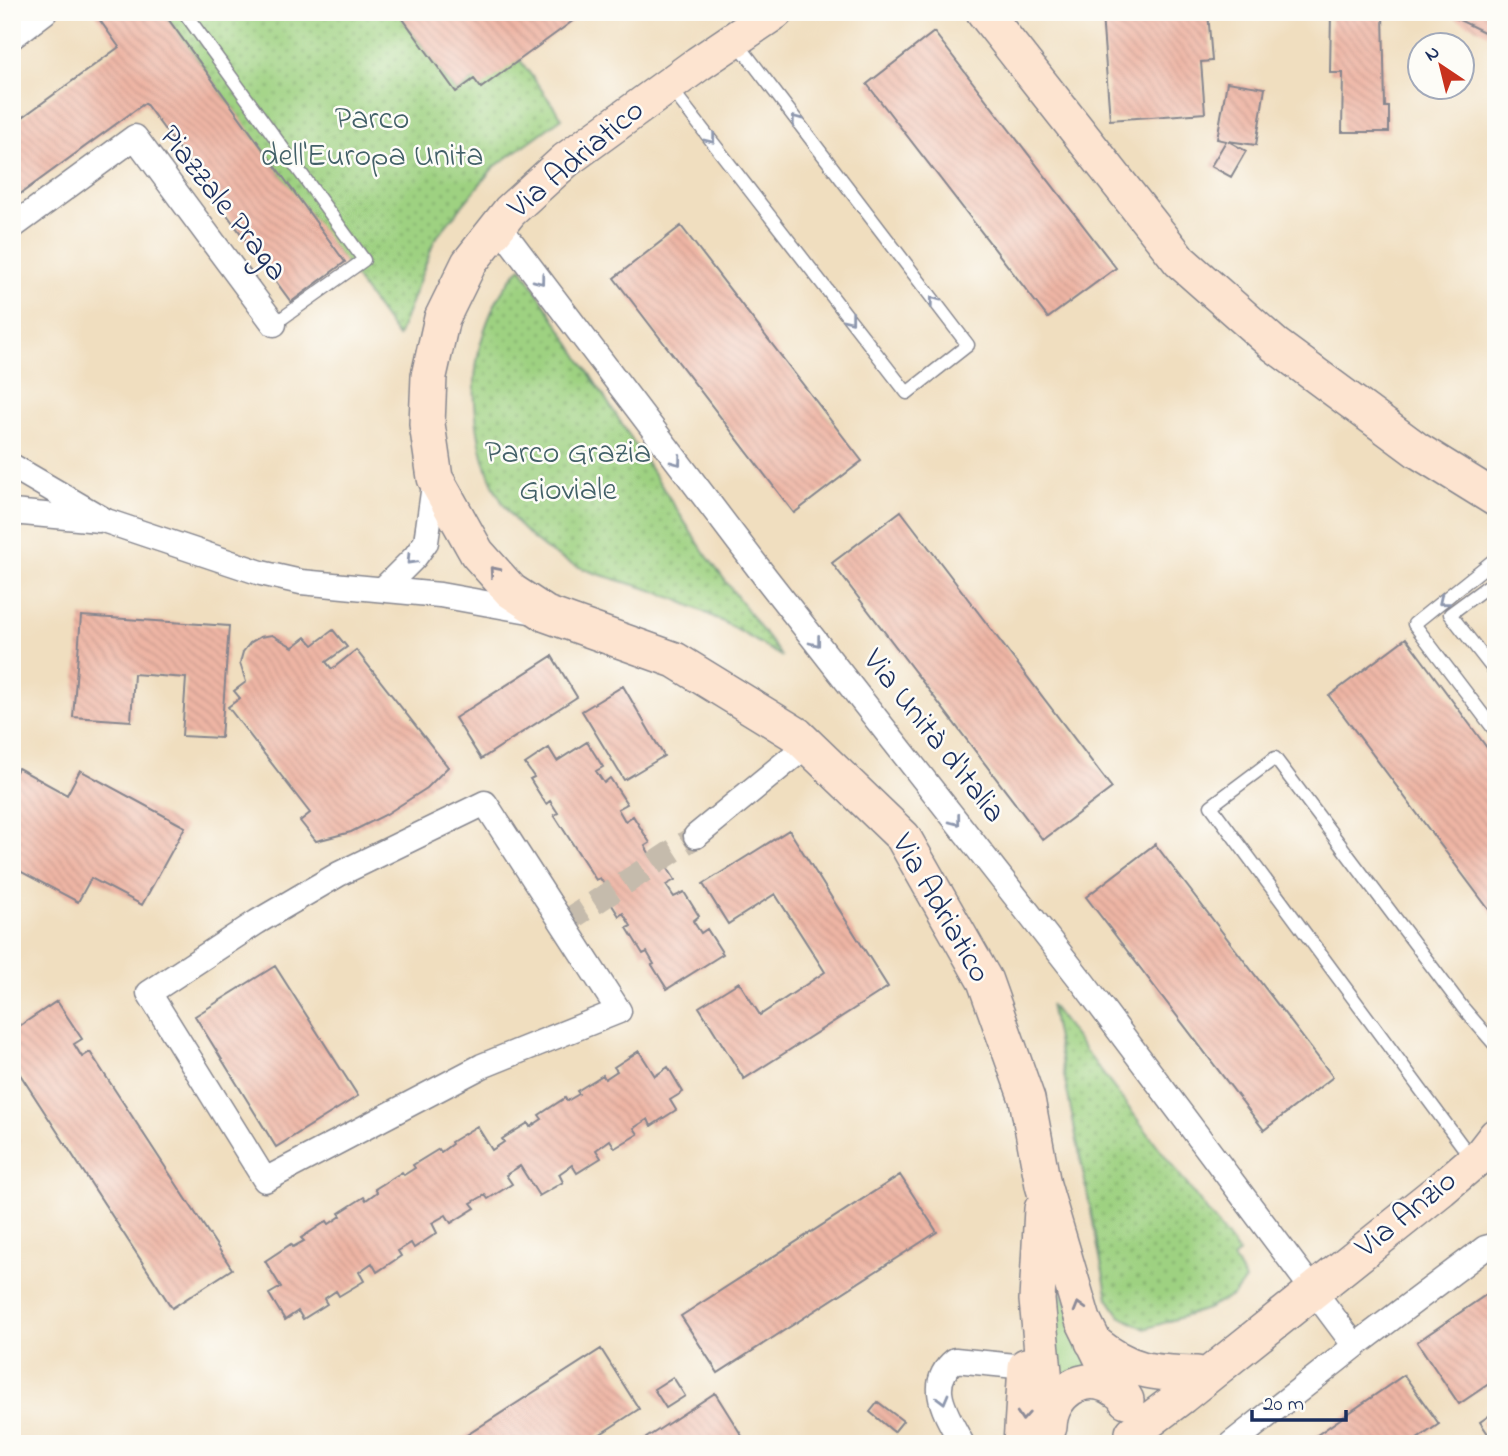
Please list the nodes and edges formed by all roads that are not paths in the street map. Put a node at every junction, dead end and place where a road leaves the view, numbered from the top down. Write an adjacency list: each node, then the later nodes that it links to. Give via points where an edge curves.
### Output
1 (46, 12): 5 (street)
2 (184, 12): 10 (lane, via 365,260)
3 (775, 12): 6 (street, Via Adriatico)
4 (984, 12): 13 (street, via 1180,261 1275,345 1417,450)
5 (12, 37)
6 (734, 39): 7 (street, Via Adriatico); 7 (lane, one-way to 6, via 907,393 968,345)
7 (669, 85): 8 (street, Via Adriatico, via 566,160)
8 (499, 226): 12 (street, Via Adriatico, via 470,263 442,318 429,376 427,424); 29 (street, Via Unità d'Italia, one-way to 29)
9 (12, 227): 10 (street, Piazzale Praga, via 135,137)
10 (274, 324)
11 (12, 466): 15 (street, Via Adriatico)
12 (435, 478): 18 (street, Via Adriatico, one-way to 18, via 426,542); 19 (street, Via Adriatico, one-way to 12, via 511,591 477,553)
13 (1496, 499)
14 (12, 512): 15 (street, Via Adriatico)
15 (106, 521): 18 (street, Via Adriatico, via 261,573 301,582)
16 (1496, 558): 21 (lane, one-way to 21, via 1414,624)
17 (1496, 580): 20 (lane, via 1450,614)
18 (384, 588): 19 (street, Via Adriatico)
19 (546, 614): 22 (street, Via Adriatico, via 674,660)
20 (1496, 673)
21 (1496, 732)
22 (807, 745): 24 (street); 27 (street, Via Adriatico, via 903,836 985,981 1027,1099)
23 (485, 803): 23 (street, via 339,874 149,993 265,1180 482,1066 619,1011)
24 (696, 836)
25 (1496, 1046): 26 (lane, via 1275,758 1211,806)
26 (1485, 1149): 29 (street, Via Anzio)
27 (1043, 1185): 30 (street, Via Adriatico); 31 (street, Via Adriatico, one-way to 27)
28 (1496, 1245): 32 (street, via 1485,1248)
29 (1314, 1290): 32 (street); 33 (street, Via Anzio)
30 (1037, 1300): 34 (street); 37 (street, Via Adriatico)
31 (1093, 1342): 35 (street, via 1113,1359 1132,1367); 36 (street, Via Adriatico)
32 (1355, 1346): 40 (street)
33 (1241, 1347): 35 (street, Via Anzio); 38 (street, Via Anzio)
34 (1026, 1367): 37 (street, one-way to 37); 39 (street, one-way to 39, via 955,1360 945,1368 939,1381 940,1395)
35 (1197, 1374): 36 (street, Via Anzio, via 1161,1389)
36 (1121, 1393): 37 (street, via 1097,1382 1074,1385 1056,1400); 38 (street, Via Adriatico, via 1132,1410)
37 (1045, 1438)
38 (1129, 1438)
39 (962, 1444)
40 (1231, 1444)

